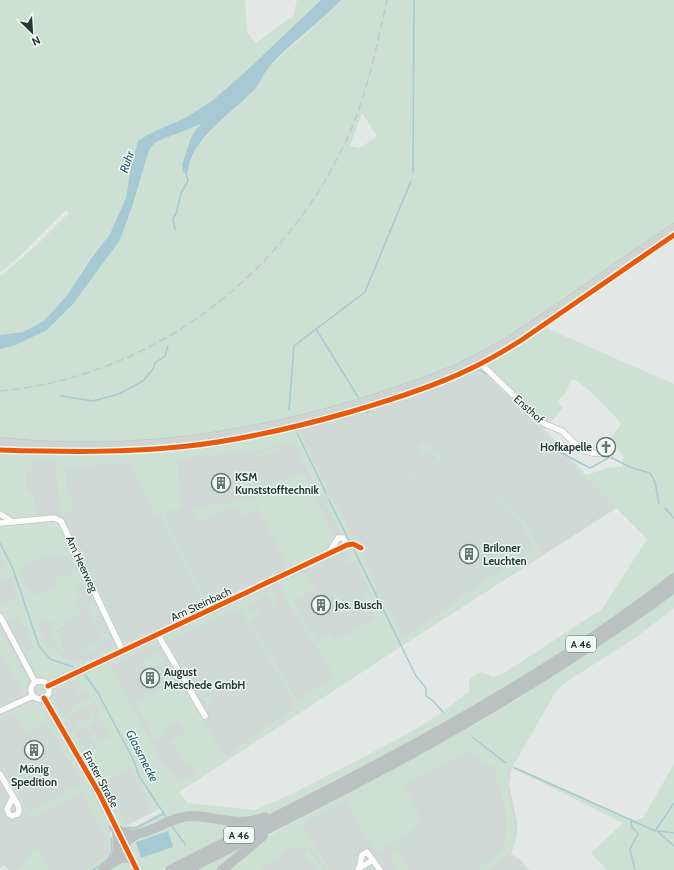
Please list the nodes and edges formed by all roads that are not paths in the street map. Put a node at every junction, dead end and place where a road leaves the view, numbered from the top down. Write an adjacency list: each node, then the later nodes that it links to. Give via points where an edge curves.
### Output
1 (674, 227): 2 (main road, via 526,329)
2 (476, 359): 3 (main road, via 385,395 256,430 182,441 45,445); 4 (street, Ensthof, via 536,417 562,432 578,448 592,453)
3 (0, 441)
4 (610, 454)
5 (0, 514): 6 (street)
6 (13, 522): 7 (street, Am Heerweg); 15 (street, Am Heerweg, via 54,518 61,520)
7 (0, 523)
8 (347, 545): 9 (street, via 356,544); 10 (street, Am Steinbach); 10 (street, via 343,538 338,538)
9 (361, 548)
10 (328, 555): 14 (street, Am Steinbach)
11 (674, 578): 20 (highway, A 46, via 607,627)
12 (674, 588): 20 (highway, A 46, via 612,632)
13 (0, 616): 16 (street)
14 (158, 635): 15 (street, Am Steinbach); 22 (street)
15 (123, 652): 17 (street, Am Steinbach)
16 (35, 682): 17 (street, via 43,681); 18 (street, via 31,689)
17 (48, 686): 19 (street, via 49,692)
18 (33, 696): 19 (street, via 37,699); 21 (street)
19 (44, 698): 26 (street, Enster Straße, via 86,770)
20 (484, 710): 25 (highway, A 46)
21 (0, 711)
22 (205, 716)
23 (0, 774): 24 (street)
24 (13, 796)
25 (308, 804): 27 (highway, via 249,822 193,816 163,823); 35 (highway, A 46); 36 (highway, A 46); 37 (highway, via 259,838)
26 (116, 830): 27 (highway, via 124,835); 28 (street, Enster Straße); 31 (highway, via 118,853)
27 (135, 836): 28 (highway, via 127,840)
28 (124, 847): 29 (street, Enster Straße)
29 (130, 859): 31 (highway, via 121,857); 34 (street, Enster Straße)
30 (373, 860): 32 (street); 32 (street, via 369,853 363,853); 38 (street)
31 (114, 862): 33 (highway)
32 (358, 869)
33 (103, 870)
34 (137, 870)
35 (170, 870)
36 (187, 870)
37 (222, 870)
38 (380, 870)

